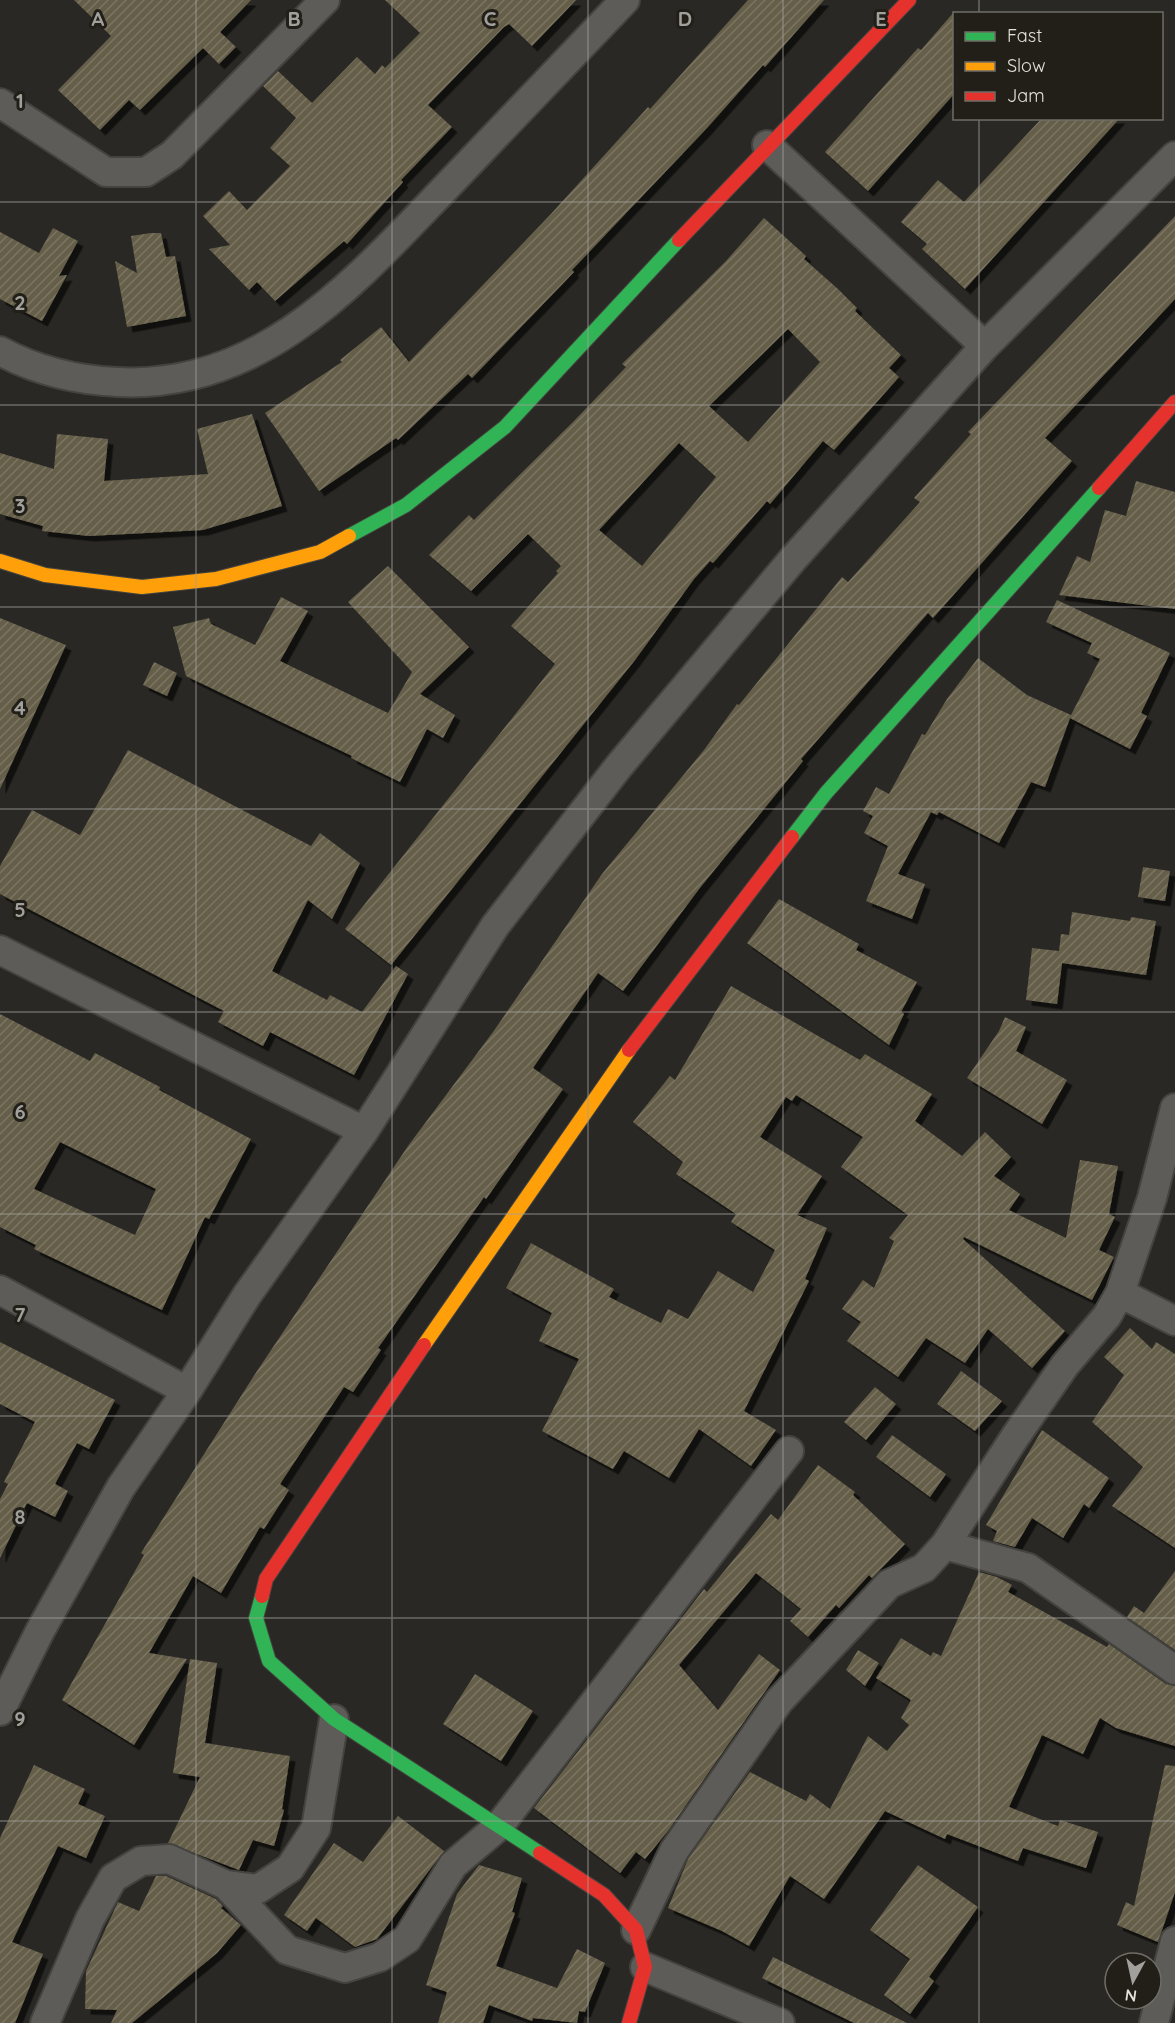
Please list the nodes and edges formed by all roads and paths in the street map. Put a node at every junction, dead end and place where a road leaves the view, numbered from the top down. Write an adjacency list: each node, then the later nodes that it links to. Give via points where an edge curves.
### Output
1 (325, 0): 4 (street, via 172,155 146,172 106,171)
2 (625, 0): 8 (street, via 376,260 311,318 258,352 205,374 150,384 81,380 26,365)
3 (909, 0): 5 (street)
4 (0, 103)
5 (767, 145): 7 (street); 10 (street, via 505,427 406,505 320,552 216,579 142,587 45,575)
6 (1175, 156): 7 (street)
7 (985, 346): 13 (street, via 793,559 619,766 495,926)
8 (0, 351)
9 (1175, 402): 22 (street, via 826,793 642,1031 468,1279 266,1579 256,1618 269,1661)
10 (0, 561)
11 (0, 950): 13 (street)
12 (1175, 1108): 15 (street, via 1152,1198)
13 (364, 1131): 17 (street, via 247,1295)
14 (0, 1290): 17 (street)
15 (1120, 1293): 16 (street); 19 (street, via 1107,1316 1065,1365 1015,1437)
16 (1175, 1322)
17 (187, 1391): 21 (street, via 121,1487)
18 (789, 1451): 23 (street)
19 (945, 1545): 20 (street, via 1028,1568); 25 (street, via 924,1568 889,1584 779,1701 674,1851)
20 (1175, 1670)
21 (2, 1703)
22 (334, 1719): 23 (street); 24 (street, via 316,1828 306,1844 290,1868 258,1889)
23 (499, 1826): 24 (street, via 453,1865 407,1939 380,1957 345,1968 287,1950); 25 (street, via 604,1895)
24 (226, 1885): 28 (street, via 169,1859 141,1861 112,1878)
25 (636, 1930): 27 (street)
26 (1175, 1941): 31 (street)
27 (645, 1967): 29 (street); 30 (street)
28 (45, 2023)
29 (629, 2023)
30 (780, 2023)
31 (1154, 2023)

